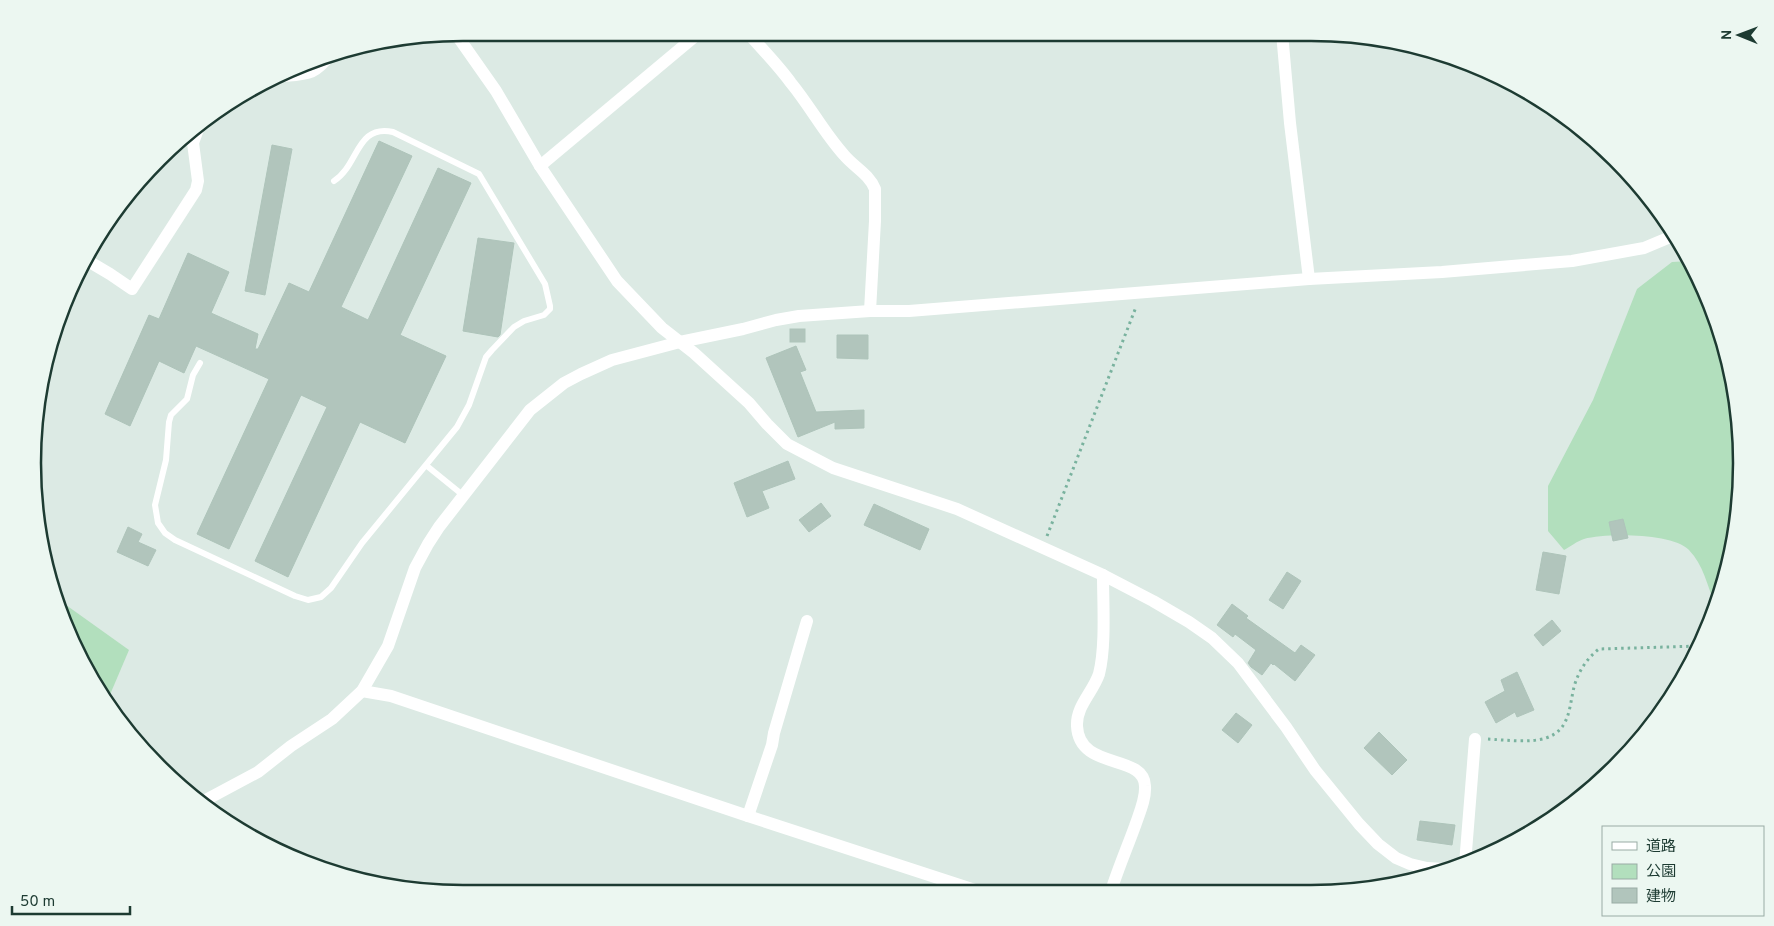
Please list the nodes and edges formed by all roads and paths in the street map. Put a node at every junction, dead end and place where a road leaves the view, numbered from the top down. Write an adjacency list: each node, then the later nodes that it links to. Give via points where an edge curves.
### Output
1 (461, 41): 8 (street, via 496,91)
2 (689, 41): 8 (street)
3 (755, 41): 14 (street, via 791,82 844,156 873,184 875,221)
4 (1283, 41): 12 (street)
5 (320, 66): 6 (street)
6 (299, 74)
7 (195, 137): 11 (street, via 196,190 132,289)
8 (540, 166): 15 (street, via 617,281)
9 (334, 180): 17 (lane, via 345,171 361,144 372,133 384,130 466,166 480,174 546,284 550,309 544,315 514,327 486,357 469,406)
10 (1668, 239): 12 (street, via 1644,248 1572,261)
11 (92, 264)
12 (1308, 279): 13 (street)
13 (1137, 293): 14 (street, via 909,311); 19 (path, via 1135,312)
14 (870, 311): 15 (street, via 800,316)
15 (680, 342): 18 (street, via 612,360 564,383 530,410); 19 (street, via 750,403 787,444 833,468 935,501)
16 (200, 363): 17 (lane, via 192,375 187,399 171,415 169,422 166,460 155,505 158,523 175,540 295,596 308,600 321,597 332,588 362,544)
17 (427, 466): 18 (lane)
18 (464, 496): 23 (street, via 428,544 388,646)
19 (1043, 548): 20 (street)
20 (1103, 575): 28 (street, via 1154,600 1212,638 1230,655 1359,824 1396,858); 30 (street, via 1102,647 1098,674 1078,714 1078,732 1085,748 1097,756 1134,769 1144,778 1146,788)
21 (807, 621): 26 (street)
22 (1691, 646): 24 (path, via 1599,649 1589,657 1581,671 1570,712 1559,732 1546,739)
23 (362, 691): 25 (street, via 332,719 258,772); 26 (street, via 391,696)
24 (1475, 739): 27 (street)
25 (207, 799)
26 (748, 816): 29 (street)
27 (1465, 856)
28 (1427, 868)
29 (960, 885)
30 (1113, 885)

